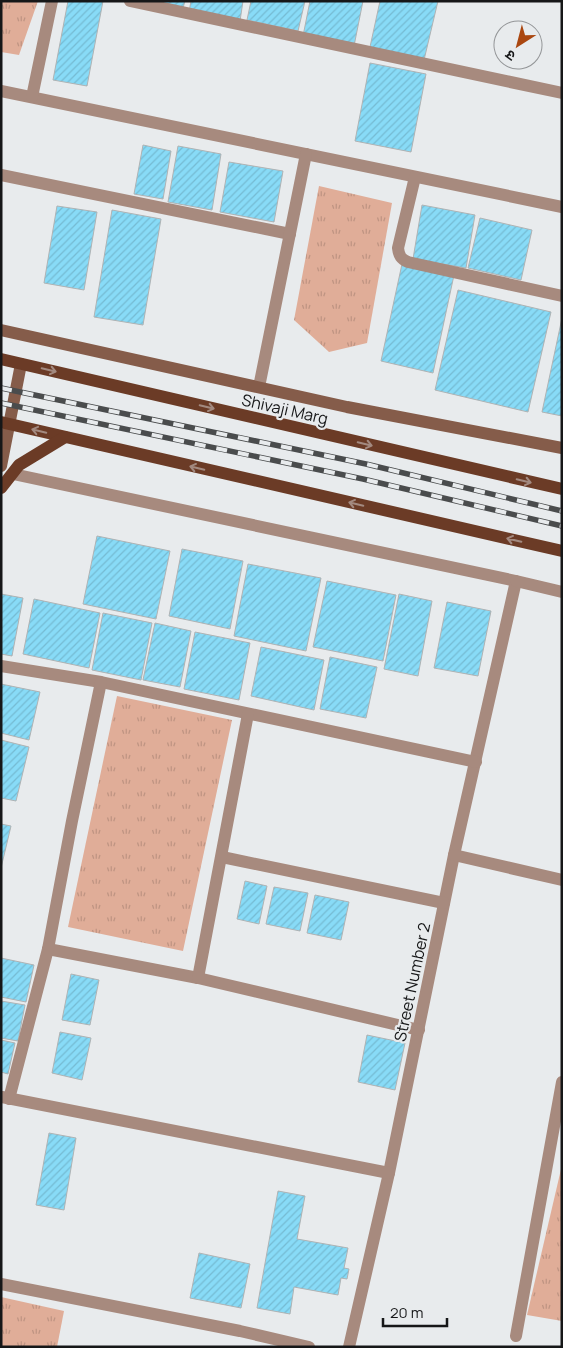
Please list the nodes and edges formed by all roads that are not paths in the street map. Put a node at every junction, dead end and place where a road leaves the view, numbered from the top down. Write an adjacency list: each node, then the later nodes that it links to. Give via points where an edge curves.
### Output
1 (52, 1): 5 (street)
2 (130, 1): 4 (street)
3 (1, 91): 5 (street)
4 (562, 93)
5 (32, 98): 6 (street)
6 (306, 154): 8 (street); 10 (street)
7 (1, 175): 10 (street)
8 (416, 178): 9 (street); 11 (street, via 398,248 402,259)
9 (562, 207)
10 (290, 234): 15 (street)
11 (562, 296)
12 (1, 330): 15 (street)
13 (1, 359): 14 (main road, Shivaji Marg)
14 (21, 364): 16 (street); 22 (main road, Shivaji Marg, one-way to 22)
15 (259, 388): 18 (street)
16 (5, 423): 17 (main road, one-way to 16); 19 (street)
17 (65, 437): 20 (main road, via 20,465); 23 (main road, one-way to 17)
18 (562, 448)
19 (1, 466)
20 (12, 474): 21 (main road); 24 (street)
21 (1, 488)
22 (562, 490)
23 (562, 551)
24 (516, 582): 25 (street); 29 (street, Street Number 2)
25 (562, 592)
26 (1, 666): 27 (street)
27 (101, 682): 28 (street); 34 (street)
28 (248, 714): 29 (street); 31 (street)
29 (476, 762): 30 (street, Street Number 2)
30 (454, 855): 32 (street); 33 (street, Street Number 2)
31 (222, 857): 33 (street); 35 (street)
32 (562, 880)
33 (444, 903): 36 (street, Street Number 2)
34 (48, 949): 35 (street); 38 (street)
35 (198, 978): 36 (street)
36 (418, 1030): 40 (street, Street Number 2)
37 (562, 1082): 39 (street)
38 (5, 1098): 40 (street)
39 (559, 1113): 42 (street)
40 (389, 1173): 44 (street, Street Number 2)
41 (1, 1284): 43 (street)
42 (516, 1336)
43 (309, 1347)
44 (349, 1347)

